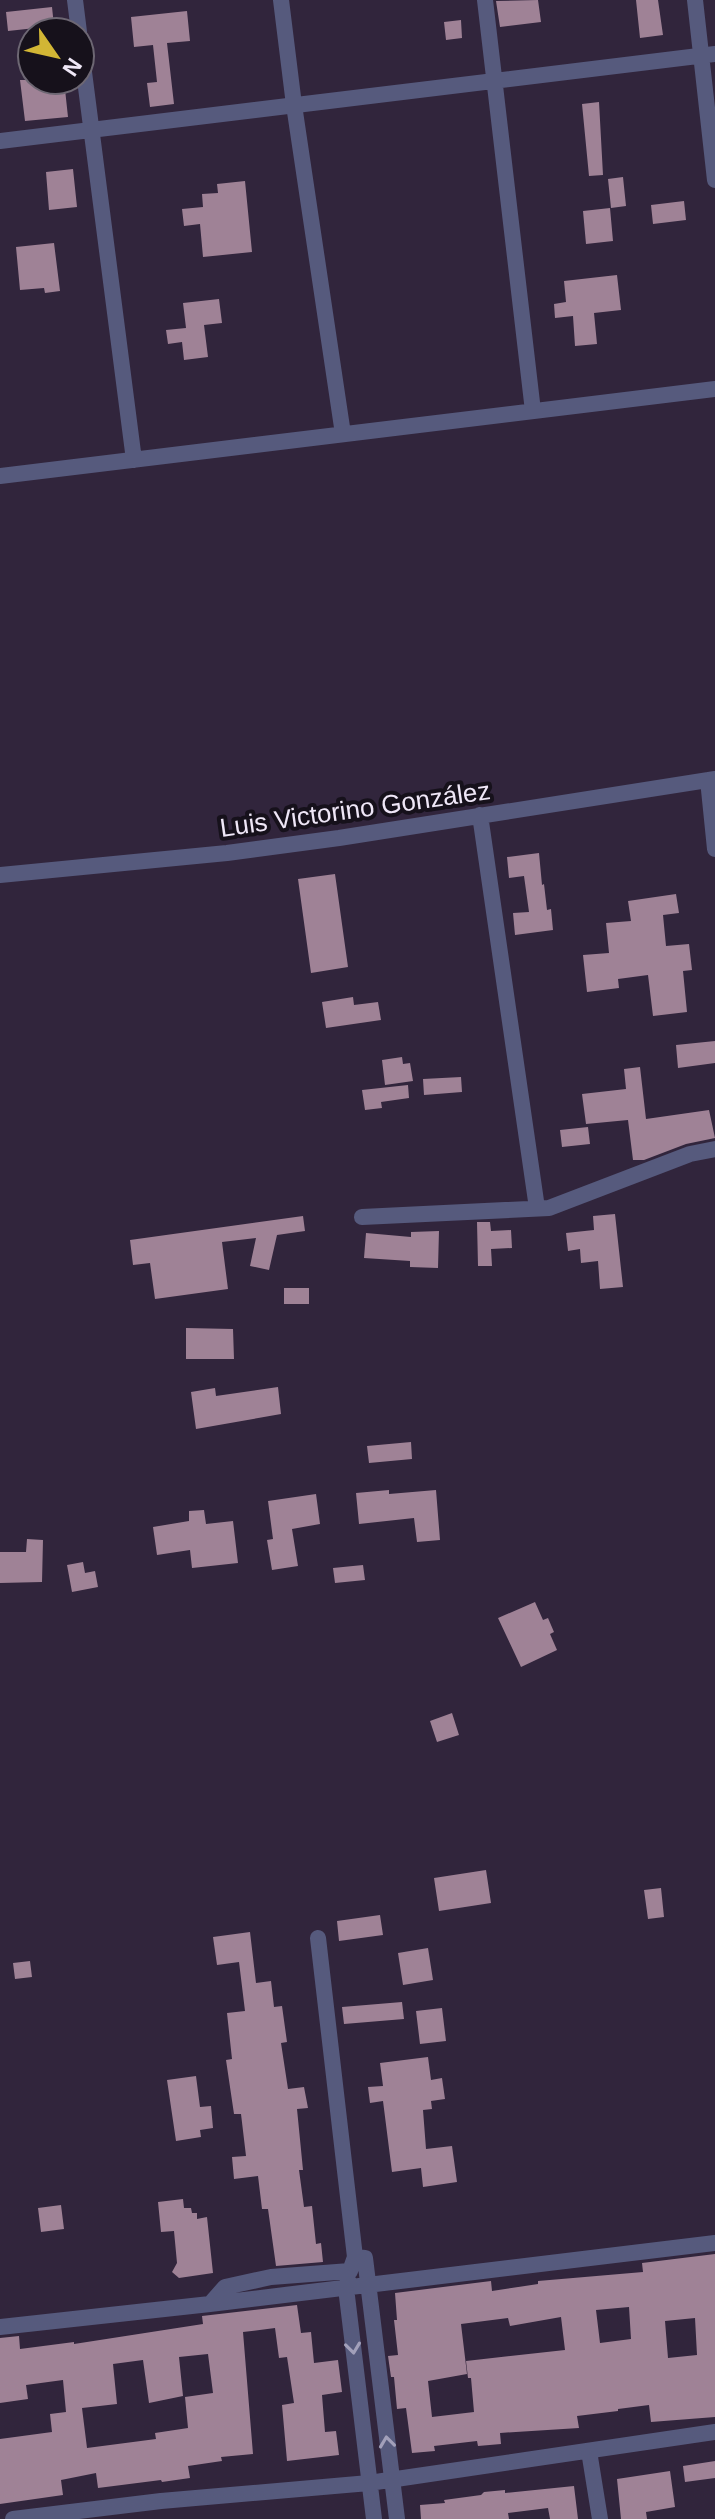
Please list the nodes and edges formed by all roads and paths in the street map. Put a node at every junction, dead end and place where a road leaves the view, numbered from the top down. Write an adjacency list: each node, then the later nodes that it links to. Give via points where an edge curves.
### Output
1 (281, 0): 7 (street)
2 (485, 0): 5 (street)
3 (695, 0): 4 (street)
4 (708, 55): 5 (street); 10 (street)
5 (495, 80): 7 (street); 12 (street)
6 (87, 96): 8 (street)
7 (294, 105): 8 (street); 13 (street)
8 (91, 130): 9 (street); 14 (street)
9 (0, 141)
10 (715, 180)
11 (715, 389): 12 (street)
12 (533, 411): 13 (street)
13 (343, 434): 14 (street)
14 (134, 460): 15 (street)
15 (0, 476)
16 (711, 780): 17 (street, Luis Victorino González); 18 (street)
17 (480, 815): 19 (street, Luis Victorino González, via 227,853); 21 (street)
18 (715, 849)
19 (0, 875)
20 (715, 1149): 21 (street)
21 (537, 1208): 22 (street)
22 (362, 1217)
23 (318, 1938): 25 (street)
24 (715, 2243): 26 (street)
25 (357, 2262): 26 (street); 27 (street); 28 (street, via 225,2287)
26 (369, 2285): 27 (street); 32 (street, one-way to 26)
27 (346, 2288): 28 (street); 33 (street, one-way to 33)
28 (210, 2304): 29 (street)
29 (0, 2327)
30 (715, 2432): 31 (street)
31 (589, 2451): 32 (street); 39 (street)
32 (391, 2477): 33 (street); 38 (street)
33 (369, 2483): 34 (street); 37 (street)
34 (161, 2501): 35 (street); 36 (street)
35 (13, 2519)
36 (164, 2519)
37 (374, 2519)
38 (397, 2519)
39 (600, 2519)

